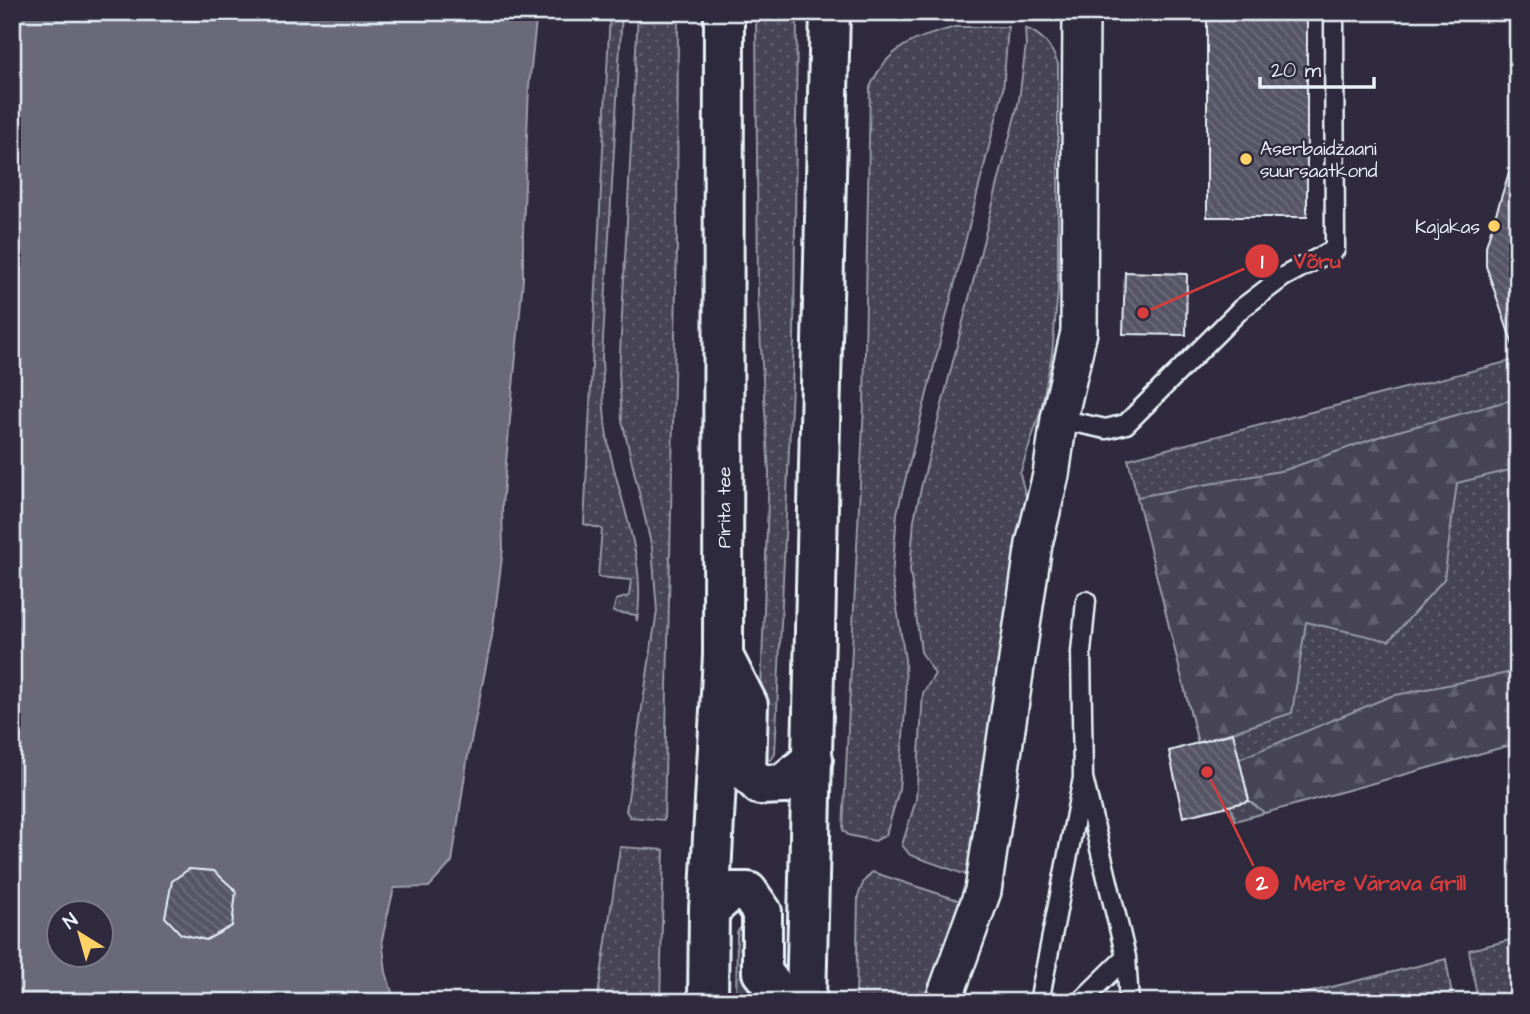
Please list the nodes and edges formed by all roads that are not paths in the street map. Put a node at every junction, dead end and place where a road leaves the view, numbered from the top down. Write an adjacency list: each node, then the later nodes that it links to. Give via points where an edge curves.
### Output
1 (724, 12): 7 (main road, Pirita tee)
2 (830, 12): 8 (main road)
3 (1081, 12): 5 (street, via 1079,332)
4 (1334, 12): 5 (lane, via 1335,250 1283,277 1241,309 1126,424 1106,429)
5 (1059, 419): 15 (street, via 1034,544 983,891)
6 (1086, 601): 9 (lane, via 1081,652)
7 (723, 656): 8 (main road, via 748,705 746,771 760,785 783,784); 10 (main road, Pirita tee)
8 (813, 759): 14 (main road)
9 (1083, 778): 11 (lane); 16 (lane)
10 (709, 910): 12 (main road, Pirita tee); 13 (main road, via 730,892 748,892 762,912 762,972)
11 (1126, 957): 17 (lane); 18 (lane)
12 (708, 1002)
13 (786, 1002)
14 (806, 1002)
15 (943, 1002)
16 (1039, 1002)
17 (1080, 1002)
18 (1129, 1002)

